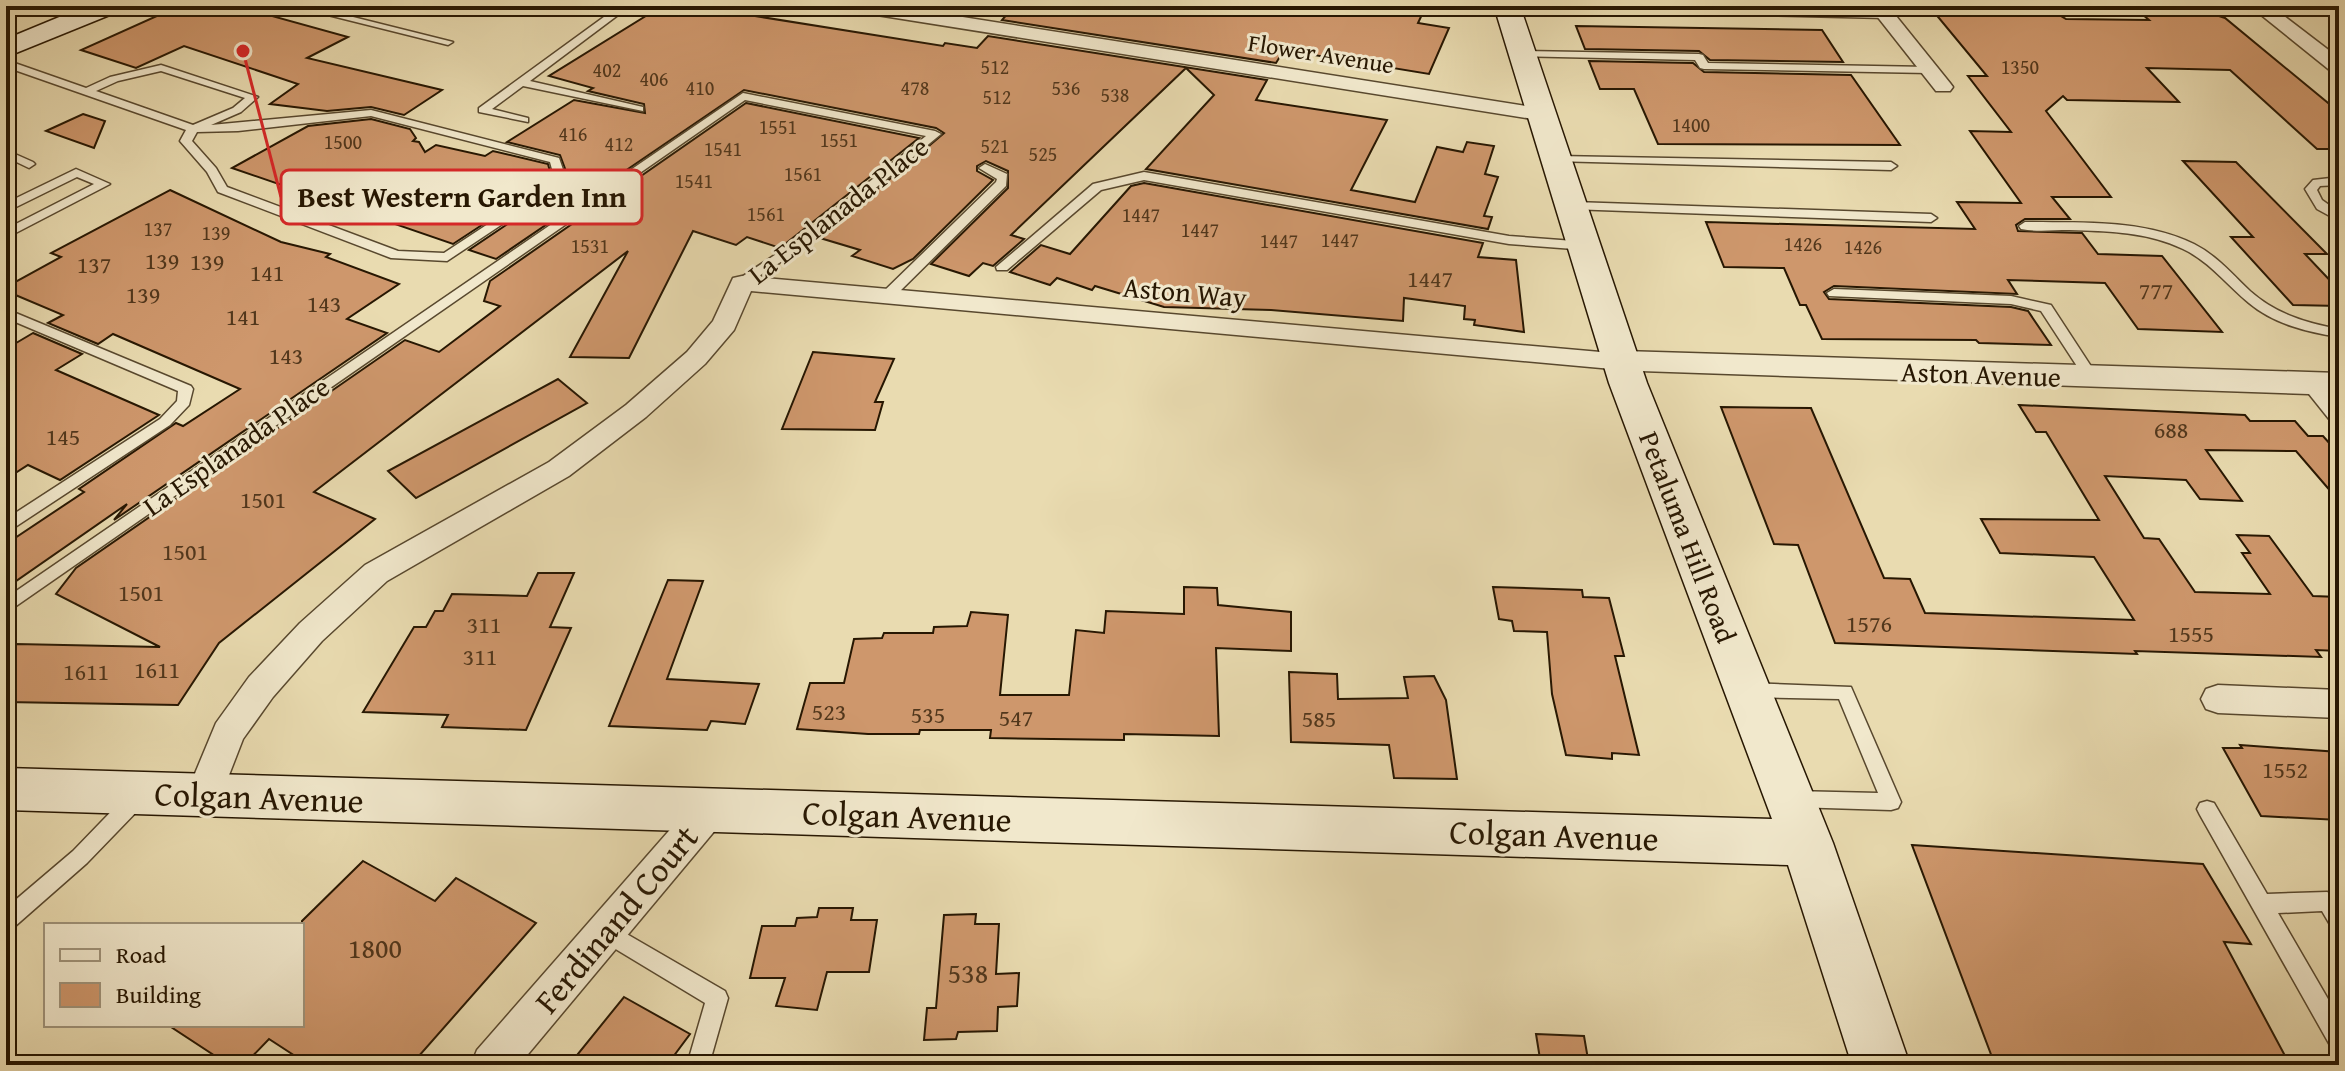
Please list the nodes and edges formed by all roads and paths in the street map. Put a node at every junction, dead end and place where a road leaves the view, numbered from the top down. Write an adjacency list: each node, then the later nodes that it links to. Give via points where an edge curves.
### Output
1 (108, 6): 9 (main road)
2 (297, 6): 8 (lane)
3 (625, 6): 14 (lane)
4 (858, 6): 18 (street, Flower Avenue)
5 (1507, 6): 7 (lane); 10 (main road, Petaluma Hill Road)
6 (2259, 6): 12 (street)
7 (1881, 11): 13 (street)
8 (448, 42)
9 (6, 46)
10 (1521, 54): 13 (lane, via 1699,57 1704,66); 18 (main road, Petaluma Hill Road)
11 (6, 63): 16 (lane)
12 (2339, 68)
13 (1929, 70): 15 (street)
14 (520, 82): 17 (lane); 19 (lane, via 483,110)
15 (1943, 87)
16 (88, 91): 20 (lane); 20 (lane, via 161,68 253,97)
17 (639, 109)
18 (1539, 114): 22 (main road, Petaluma Hill Road)
19 (524, 120)
20 (193, 129): 20 (lane, via 186,141 222,189 396,255 447,257 561,181 555,160 371,113 238,130)
21 (6, 153): 23 (lane)
22 (1557, 159): 24 (lane); 27 (main road, Petaluma Hill Road)
23 (29, 164)
24 (1891, 166)
25 (985, 168): 37 (lane, via 999,172 1002,183)
26 (2339, 181): 29 (lane, via 2317,183 2311,189 2313,198)
27 (1574, 206): 30 (lane); 33 (main road, Petaluma Hill Road)
28 (6, 208): 32 (lane, via 76,173 104,184)
29 (2339, 217)
30 (1931, 218)
31 (2025, 226): 39 (lane, via 2157,234 2191,248 2264,309)
32 (10, 228)
33 (1587, 246): 34 (lane, via 1509,240 1144,176 1097,187); 40 (main road, Petaluma Hill Road)
34 (1002, 267)
35 (742, 283): 37 (street, Aston Way); 45 (lane, La Esplanada Place, via 800,244 935,134 743,96); 51 (street, La Esplanada Place, via 725,324 706,347 636,411 559,469 376,573 311,632 228,733)
36 (1834, 293): 41 (lane, via 2011,300 2046,308)
37 (886, 297): 40 (street, Aston Way)
38 (6, 313): 44 (lane, via 186,389 184,402 165,422)
39 (2339, 333)
40 (1623, 362): 41 (street, Aston Avenue); 46 (main road, Petaluma Hill Road)
41 (2091, 377): 42 (street, Aston Avenue)
42 (2326, 384): 43 (street)
43 (2339, 413)
44 (6, 527)
45 (6, 607)
46 (1748, 690): 54 (main road, Petaluma Hill Road); 54 (lane, via 1845,692 1891,802)
47 (2218, 699): 48 (street)
48 (2339, 704)
49 (6, 789): 50 (main road, Colgan Avenue)
50 (140, 794): 51 (main road, Colgan Avenue); 56 (lane, via 80,857)
51 (204, 795): 53 (main road, Colgan Avenue)
52 (2207, 809): 55 (lane)
53 (709, 811): 54 (main road, Colgan Avenue); 58 (street, Ferdinand Court)
54 (1798, 821): 62 (main road, Petaluma Hill Road)
55 (2261, 904): 57 (lane, via 2327,901); 59 (lane)
56 (6, 921)
57 (2339, 921)
58 (606, 932): 60 (street, Ferdinand Court); 61 (lane, via 717,998)
59 (2339, 1039)
60 (492, 1065)
61 (698, 1065)
62 (1881, 1065)

